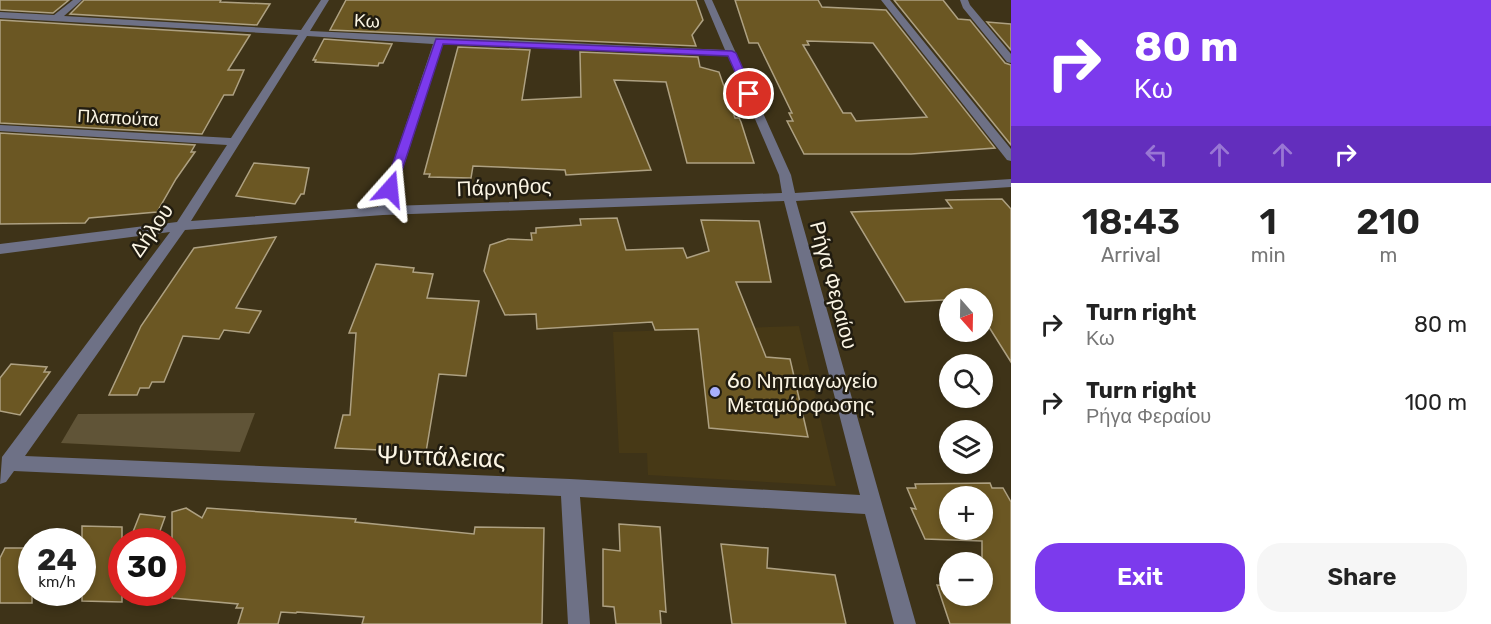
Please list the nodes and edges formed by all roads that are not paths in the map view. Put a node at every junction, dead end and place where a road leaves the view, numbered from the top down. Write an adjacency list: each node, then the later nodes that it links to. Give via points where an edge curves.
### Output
1 (78, 0): 7 (street)
2 (325, 0): 8 (street, Δήλου)
3 (708, 0): 10 (street, Ρήγα Φεραίου)
4 (885, 0): 14 (street)
5 (964, 0): 11 (street)
6 (0, 15): 7 (street, Κω)
7 (56, 18): 8 (street, Κω)
8 (306, 34): 9 (street, Κω); 13 (street, Δήλου)
9 (440, 41): 10 (street, Κω); 17 (street)
10 (732, 53): 16 (street, Ρήγα Φεραίου, via 785,175)
11 (1011, 60)
12 (0, 128): 13 (street, Πλαπούτα)
13 (234, 142): 18 (street, Δήλου)
14 (1011, 157)
15 (1011, 183): 16 (street, Πάρνηθος)
16 (790, 197): 17 (street, Πάρνηθος); 22 (street, Ρήγα Φεραίου)
17 (383, 210): 18 (street, Πάρνηθος)
18 (181, 226): 19 (street, Πάρνηθος); 20 (street, Δήλου)
19 (0, 249)
20 (4, 470): 21 (street, Ψυττάλειας)
21 (570, 488): 22 (street, Ψυττάλειας); 23 (street)
22 (871, 505): 24 (street, Ρήγα Φεραίου)
23 (579, 624)
24 (905, 624)

